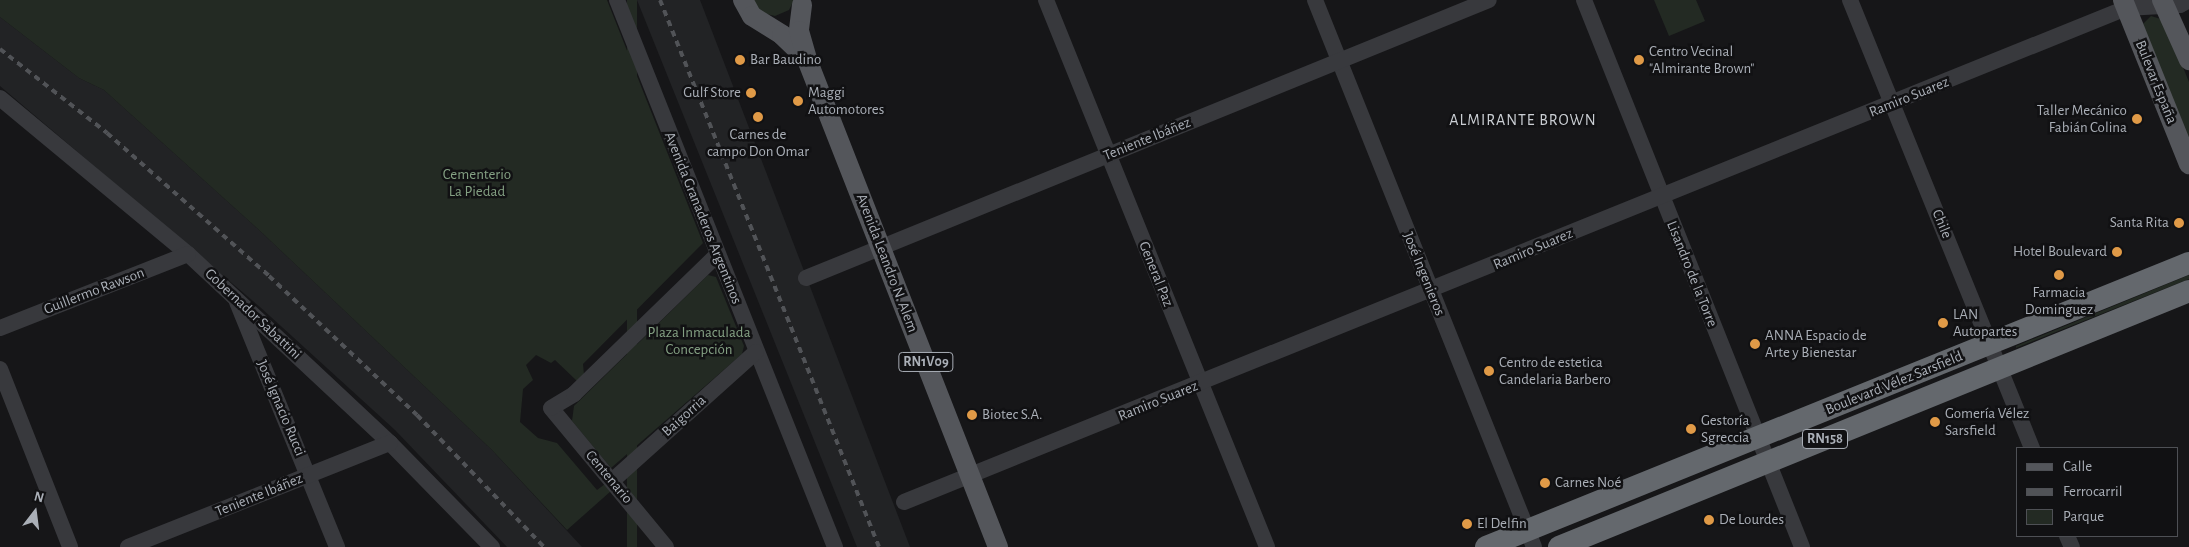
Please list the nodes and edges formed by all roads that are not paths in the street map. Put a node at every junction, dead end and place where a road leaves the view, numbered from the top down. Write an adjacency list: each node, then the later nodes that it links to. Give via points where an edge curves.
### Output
1 (617, 0): 23 (street, Avenida Granaderos Argentinos)
2 (1046, 0): 18 (street, General Paz)
3 (1315, 0): 13 (street, José Ingenieros)
4 (1489, 0): 13 (street, Teniente Ibáñez)
5 (1584, 0): 20 (street, Lisandro de la Torre)
6 (1850, 0): 17 (street, Chile)
7 (2189, 0): 9 (street, Ramiro Suarez)
8 (807, 2): 12 (main road, RN1V09, via 792,19); 15 (main road, Avenida Leandro N. Alem / RN1V09, via 799,31)
9 (2163, 2): 11 (street, Ramiro Suarez); 14 (main road)
10 (741, 4): 12 (main road, RN1V09)
11 (2125, 4): 17 (street, Ramiro Suarez); 19 (main road, Bulevar España)
12 (766, 24): 15 (main road, RN1V09, via 792,43)
13 (1338, 60): 18 (street, Teniente Ibáñez); 27 (street, José Ingenieros)
14 (2189, 60)
15 (808, 62): 21 (main road, Avenida Leandro N. Alem / RN1V09)
16 (0, 98): 22 (street, Gobernador Sabattini)
17 (1893, 104): 20 (street, Ramiro Suarez); 30 (street, Chile)
18 (1108, 155): 21 (street, Teniente Ibáñez); 34 (street, General Paz)
19 (2189, 164)
20 (1661, 196): 27 (street, Ramiro Suarez); 35 (street, Lisandro de la Torre)
21 (881, 247): 25 (street, Teniente Ibáñez); 40 (main road, Avenida Leandro N. Alem / RN1V09)
22 (188, 254): 28 (street, Gobernador Sabattini); 29 (street, Guillermo Rawson)
23 (717, 255): 31 (street, Avenida Granaderos Argentinos); 41 (street, Centenario, via 574,394 551,408)
24 (2189, 263): 30 (highway, Boulevard Vélez Sarsfield / RN158)
25 (806, 278)
26 (2189, 291): 32 (highway, Boulevard Vélez Sarsfield / RN158)
27 (1431, 292): 34 (street, Ramiro Suarez); 43 (street, José Ingenieros)
28 (235, 298): 36 (street, Gobernador Sabattini); 39 (street, José Ignacio Rucci)
29 (0, 328)
30 (1990, 344): 32 (street, Chile); 35 (highway, Boulevard Vélez Sarsfield / RN158)
31 (756, 352): 41 (street, Baigorria); 49 (street, Avenida Granaderos Argentinos)
32 (2000, 368): 37 (street, Chile); 38 (highway, Boulevard Vélez Sarsfield / RN158)
33 (0, 369): 44 (street)
34 (1200, 384): 40 (street, Ramiro Suarez); 51 (street, General Paz)
35 (1758, 438): 38 (street, Lisandro de la Torre); 43 (highway, Boulevard Vélez Sarsfield / RN158)
36 (390, 443): 39 (street, Teniente Ibáñez); 47 (street, Gobernador Sabattini)
37 (2032, 447)
38 (1768, 462): 53 (highway, Boulevard Vélez Sarsfield / RN158); 54 (street, Lisandro de la Torre)
39 (309, 475): 45 (street, Teniente Ibáñez); 46 (street, José Ignacio Rucci)
40 (970, 477): 42 (street, Ramiro Suarez); 50 (main road, Avenida Leandro N. Alem / RN1V09)
41 (612, 481): 48 (street, Centenario)
42 (904, 502)
43 (1531, 539): 52 (highway, Boulevard Vélez Sarsfield / RN158)
44 (70, 547)
45 (128, 547)
46 (337, 547)
47 (492, 547)
48 (666, 547)
49 (835, 547)
50 (998, 547)
51 (1267, 547)
52 (1486, 547)
53 (1559, 547)
54 (1802, 547)

